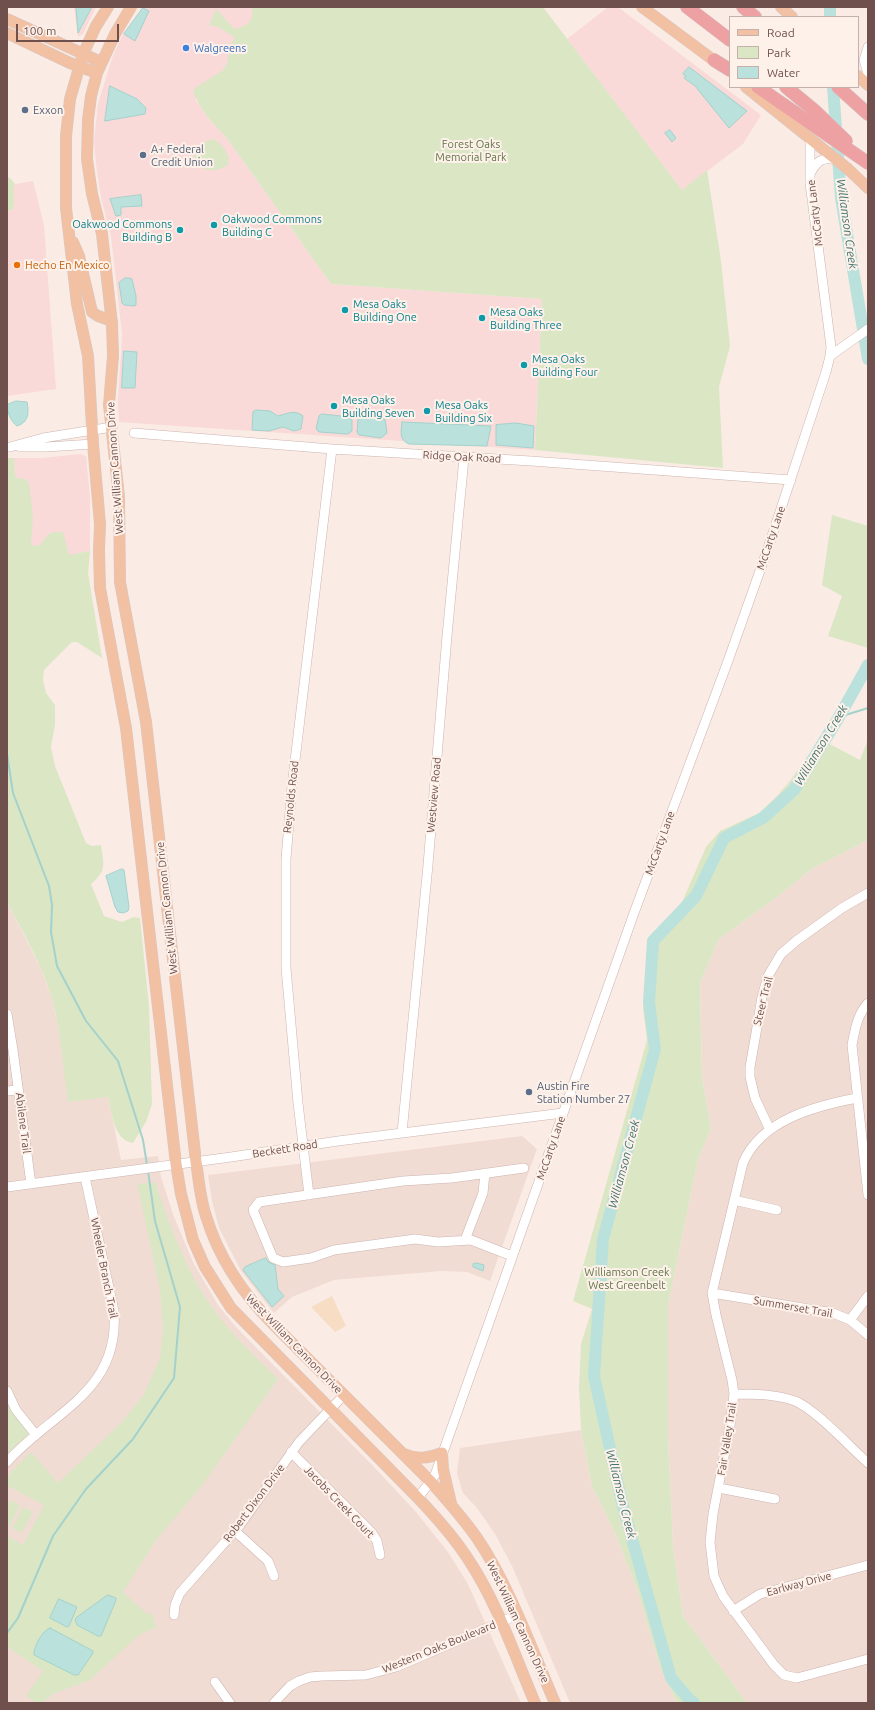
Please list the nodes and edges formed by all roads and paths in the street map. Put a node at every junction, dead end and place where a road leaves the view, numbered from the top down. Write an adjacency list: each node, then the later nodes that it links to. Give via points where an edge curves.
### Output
1 (108, 7): 13 (main road, West William Cannon Drive)
2 (131, 7): 15 (main road, West William Cannon Drive)
3 (642, 7): 14 (main road)
4 (687, 7): 11 (highway)
5 (743, 7): 7 (highway)
6 (781, 7): 8 (main road)
7 (754, 16)
8 (791, 16)
9 (7, 19): 13 (main road)
10 (7, 33): 16 (main road)
11 (729, 39)
12 (868, 47): 20 (street, via 864,60)
13 (83, 54): 15 (main road); 16 (main road, West William Cannon Drive)
14 (714, 60): 17 (highway); 18 (main road)
15 (101, 62): 19 (main road, West William Cannon Drive)
16 (80, 67): 19 (main road); 33 (main road, West William Cannon Drive, via 70,99 66,136 65,173)
17 (729, 69)
18 (729, 72)
19 (97, 73): 34 (main road, West William Cannon Drive, via 88,120 87,159 102,234)
20 (868, 74)
21 (859, 77): 22 (main road)
22 (868, 85)
23 (747, 88): 28 (main road)
24 (759, 88): 28 (highway)
25 (787, 88): 30 (highway)
26 (839, 88): 27 (highway)
27 (868, 114)
28 (814, 134): 29 (main road); 30 (highway); 31 (street, McCarty Lane)
29 (838, 160): 31 (street, McCarty Lane, via 823,158); 32 (main road)
30 (868, 162)
31 (810, 174): 36 (street, McCarty Lane)
32 (868, 188)
33 (69, 234): 34 (main road, via 79,256 92,312); 38 (main road, West William Cannon Drive, via 88,356)
34 (112, 321): 37 (main road, West William Cannon Drive, via 113,356 109,405)
35 (868, 328): 36 (street)
36 (830, 356): 44 (street, McCarty Lane)
37 (112, 427): 38 (street); 55 (main road, West William Cannon Drive, via 119,497 120,582 146,722)
38 (92, 430): 40 (main road, West William Cannon Drive); 41 (street)
39 (134, 433): 42 (street, Ridge Oak Road)
40 (93, 444): 41 (street); 56 (main road, West William Cannon Drive, via 100,524 100,588 126,728)
41 (8, 447)
42 (332, 449): 43 (street, Ridge Oak Road); 54 (street, Reynolds Road, via 292,786 286,859 286,968)
43 (464, 458): 44 (street, Ridge Oak Road); 53 (street, Westview Road)
44 (791, 480): 51 (street, McCarty Lane, via 728,661)
45 (868, 893): 52 (street, Steer Trail, via 796,941 781,954 768,976 754,1039 750,1077 755,1098)
46 (868, 1003): 50 (street, via 860,1015 852,1045)
47 (7, 1014): 48 (street, Abilene Trail)
48 (18, 1090): 49 (street); 60 (street, Abilene Trail)
49 (7, 1091)
50 (857, 1098): 52 (street, Fair Valley Trail, via 820,1106); 63 (street)
51 (563, 1113): 53 (street, Beckett Road); 67 (street, McCarty Lane)
52 (770, 1130): 64 (street, Fair Valley Trail, via 747,1154)
53 (402, 1133): 54 (street, Beckett Road)
54 (302, 1147): 55 (street, Beckett Road); 62 (street, Reynolds Road)
55 (196, 1162): 56 (street, Beckett Road); 74 (main road, West William Cannon Drive, via 205,1215 215,1242 238,1283 262,1313)
56 (176, 1164): 59 (street, Beckett Road); 75 (main road, West William Cannon Drive, via 193,1240 216,1287 231,1308)
57 (524, 1168): 58 (street)
58 (485, 1173): 62 (street); 66 (street, via 483,1193)
59 (85, 1177): 60 (street, Beckett Road); 76 (street, Wheeler Branch Trail, via 112,1302 113,1338 104,1367 95,1382)
60 (31, 1184): 61 (street, Beckett Road)
61 (7, 1186)
62 (312, 1194): 66 (street, via 259,1202 254,1207 253,1213 276,1260 283,1262 311,1258 334,1250 415,1239 438,1242)
63 (868, 1195)
64 (734, 1200): 65 (street); 68 (street, Fair Valley Trail)
65 (777, 1210)
66 (465, 1240): 67 (street, via 478,1248)
67 (511, 1258): 79 (street, McCarty Lane)
68 (712, 1293): 70 (street, Summerset Trail, via 821,1310); 73 (street, Fair Valley Trail)
69 (868, 1296): 70 (street)
70 (850, 1320): 71 (street, Summerset Trail)
71 (868, 1335)
72 (7, 1391): 76 (street, via 16,1410)
73 (734, 1394): 81 (street, via 781,1397 797,1402 811,1411); 83 (street, Fair Valley Trail)
74 (344, 1395): 75 (street, Robert Dixon Drive); 78 (main road, West William Cannon Drive)
75 (329, 1410): 77 (street, Robert Dixon Drive); 84 (main road, West William Cannon Drive)
76 (36, 1435): 80 (street, Wheeler Branch Trail)
77 (291, 1452): 87 (street, Robert Dixon Drive); 88 (street, Jacobs Creek Court, via 372,1533)
78 (399, 1452): 79 (main road, via 416,1458); 82 (main road, West William Cannon Drive)
79 (442, 1453): 82 (street, McCarty Lane); 86 (main road, via 443,1469)
80 (7, 1462)
81 (868, 1463)
82 (431, 1482): 84 (street, McCarty Lane); 86 (main road, West William Cannon Drive)
83 (718, 1488): 85 (street); 91 (street, Fair Valley Trail, via 711,1529 711,1557 717,1585)
84 (418, 1498): 94 (main road, West William Cannon Drive, via 437,1517 466,1555)
85 (775, 1499)
86 (452, 1505): 93 (main road, West William Cannon Drive, via 491,1561)
87 (235, 1531): 90 (street, via 268,1561); 92 (street, Robert Dixon Drive, via 180,1593)
88 (380, 1555)
89 (868, 1565): 91 (street, Earlway Drive, via 760,1594)
90 (274, 1576)
91 (733, 1611): 95 (street, Fair Valley Trail, via 774,1665 784,1674 797,1678)
92 (174, 1615)
93 (517, 1615): 94 (street, Western Oaks Boulevard); 100 (main road, West William Cannon Drive)
94 (500, 1622): 98 (street, Western Oaks Boulevard, via 384,1671 366,1675 305,1679 290,1686); 99 (main road, West William Cannon Drive)
95 (868, 1659)
96 (215, 1682): 97 (street)
97 (230, 1703)
98 (274, 1703)
99 (535, 1703)
100 (555, 1703)

